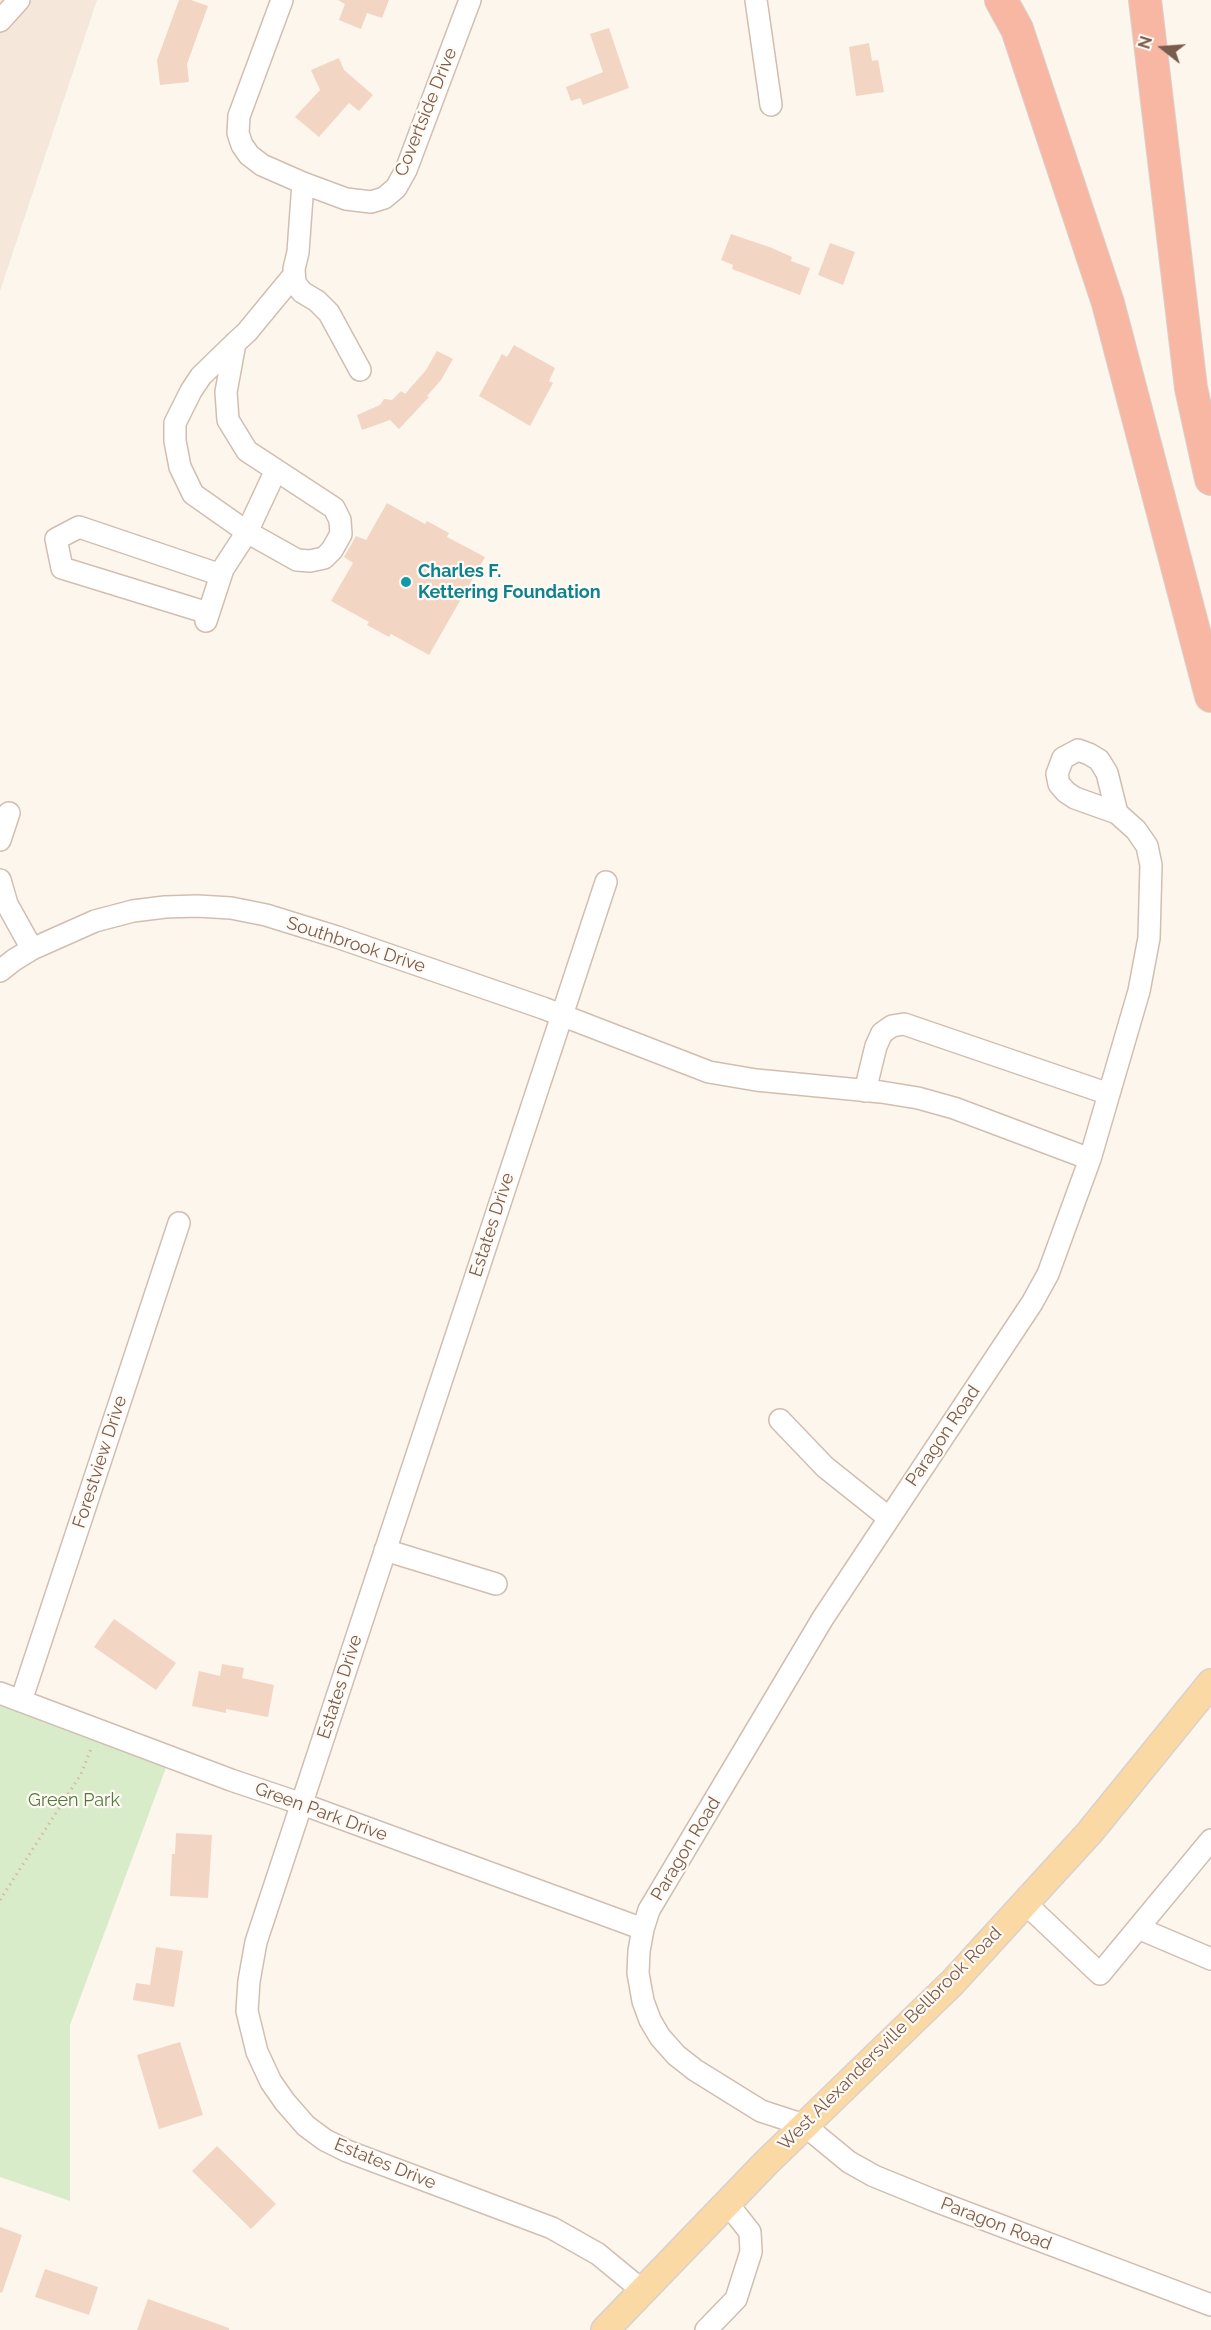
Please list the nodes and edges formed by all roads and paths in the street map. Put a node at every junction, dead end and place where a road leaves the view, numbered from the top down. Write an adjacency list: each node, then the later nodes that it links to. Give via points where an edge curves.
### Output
1 (18, 0): 7 (street)
2 (282, 0): 9 (street, Covertside Drive, via 239,116 238,133 242,145 256,160)
3 (470, 0): 9 (street, Covertside Drive, via 396,188 384,198 360,202)
4 (756, 0): 8 (street)
5 (1001, 0): 17 (highway, via 1017,30 1108,303)
6 (1145, 0): 14 (highway, via 1191,388)
7 (0, 21)
8 (771, 105)
9 (303, 183): 10 (street)
10 (294, 275): 11 (street); 12 (street, via 302,292 329,314)
11 (235, 343): 13 (street, via 226,392 228,420 248,452); 15 (street, via 191,391 175,423 175,441 180,467 194,494)
12 (360, 370)
13 (276, 470): 15 (street); 15 (street, via 334,508 341,534 324,558 310,561 297,560)
14 (1211, 479)
15 (246, 532): 16 (street)
16 (220, 575): 16 (street, via 207,617 62,568 56,539 79,526)
17 (1211, 696)
18 (9, 813): 20 (street)
19 (1117, 813): 27 (street, Paragon Road, via 1147,846 1151,865 1149,938 1139,991)
20 (0, 840)
21 (0, 880): 23 (street, via 7,904)
22 (606, 882): 25 (street, Estates Drive)
23 (32, 949): 24 (street, Southbrook Drive); 25 (street, Southbrook Drive, via 95,921 133,911 197,906 231,909 266,915 337,937)
24 (0, 971)
25 (561, 1015): 26 (street, Southbrook Drive, via 709,1072); 32 (street, Estates Drive)
26 (865, 1091): 27 (street, via 882,1034 892,1026 904,1024); 28 (street, Southbrook Drive, via 918,1098 954,1108)
27 (1109, 1094): 28 (street, Paragon Road)
28 (1090, 1158): 31 (street, Paragon Road, via 1048,1274 1032,1303)
29 (180, 1223): 36 (street, Forestview Drive)
30 (780, 1420): 31 (street, via 825,1467)
31 (889, 1518): 43 (street, Paragon Road, via 823,1618 649,1910)
32 (385, 1550): 33 (street); 38 (street, Estates Drive)
33 (496, 1584)
34 (1211, 1683): 41 (main road, West Alexandersville Bellbrook Road, via 1090,1832)
35 (0, 1693): 36 (street, Green Park Drive)
36 (21, 1701): 37 (street, Green Park Drive)
37 (98, 1731): 38 (street, Green Park Drive); 40 (path, via 81,1774)
38 (302, 1804): 43 (street, Green Park Drive); 47 (street, Estates Drive, via 256,1942 247,2011 255,2044 271,2082 285,2102 325,2140 552,2228 598,2254)
39 (1211, 1840): 42 (street)
40 (0, 1900)
41 (1025, 1903): 42 (street, via 1100,1974); 45 (main road, West Alexandersville Bellbrook Road, via 953,1982)
42 (1138, 1928): 44 (street)
43 (643, 1929): 45 (street, Paragon Road, via 638,1973 643,2001 660,2037 695,2070 761,2111)
44 (1211, 1959)
45 (804, 2125): 46 (main road, West Alexandersville Bellbrook Road); 48 (street, Paragon Road, via 839,2156 874,2176)
46 (727, 2203): 47 (main road, West Alexandersville Bellbrook Road); 50 (street, via 750,2232 751,2252 736,2299)
47 (643, 2291): 49 (main road, West Alexandersville Bellbrook Road)
48 (1211, 2305)
49 (605, 2330)
50 (706, 2330)

